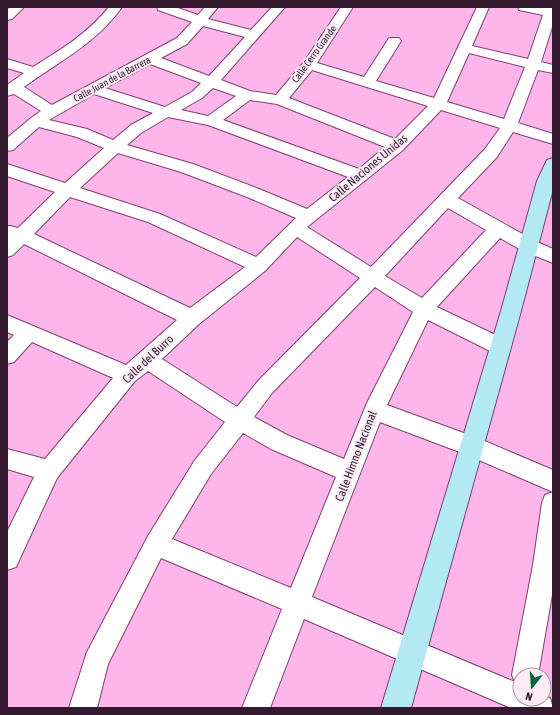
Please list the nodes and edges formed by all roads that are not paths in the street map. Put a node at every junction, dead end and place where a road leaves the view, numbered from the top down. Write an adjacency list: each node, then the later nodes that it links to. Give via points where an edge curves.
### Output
1 (18, 7): 10 (street)
2 (116, 7): 20 (street, via 102,24 78,45)
3 (163, 7): 11 (street)
4 (212, 7): 11 (street, Calle Juan de la Barrera)
5 (279, 7): 12 (street)
6 (347, 7): 18 (street, Calle Cerro Grande)
7 (483, 7): 14 (street)
8 (524, 7): 9 (street)
9 (551, 11): 17 (street)
10 (7, 16)
11 (201, 21): 12 (street); 15 (street, Calle Juan de la Barrera, via 182,41)
12 (253, 34): 21 (street)
13 (394, 41): 22 (street)
14 (464, 48): 17 (street); 27 (street)
15 (150, 59): 21 (street); 23 (street, Calle Juan de la Barrera)
16 (7, 63): 20 (street)
17 (533, 64): 19 (street); 32 (street)
18 (309, 65): 22 (street); 26 (street, Calle Cerro Grande)
19 (553, 69)
20 (35, 72): 24 (street)
21 (212, 81): 25 (street); 29 (street, via 197,95)
22 (367, 83): 27 (street)
23 (93, 89): 28 (street, Calle Juan de la Barrera); 29 (street)
24 (11, 90): 28 (street)
25 (247, 95): 26 (street); 31 (street)
26 (280, 100): 35 (street)
27 (439, 104): 32 (street); 35 (street, Calle Naciones Unidas)
28 (52, 111): 30 (street, Calle Juan de la Barrera)
29 (166, 112): 31 (street); 36 (street, via 136,129)
30 (36, 121): 34 (street, Calle Juan de la Barrera); 36 (street, via 82,132)
31 (210, 121): 39 (street)
32 (509, 126): 33 (street); 41 (street, via 491,153)
33 (553, 139)
34 (7, 146)
35 (397, 146): 39 (street, Calle Naciones Unidas)
36 (115, 147): 40 (street); 42 (street, via 187,168 253,194)
37 (553, 164): 45 (street)
38 (7, 170): 40 (street)
39 (361, 176): 42 (street, Calle Naciones Unidas)
40 (67, 190): 44 (street); 48 (street, via 154,218)
41 (447, 200): 43 (street); 49 (street)
42 (302, 222): 48 (street, Calle del Burro); 49 (street)
43 (498, 228): 45 (street); 50 (street, Calle Himno Nacional)
44 (14, 233): 46 (street); 51 (street)
45 (529, 246): 47 (street); 54 (street)
46 (7, 250)
47 (553, 256)
48 (259, 266): 51 (street, Calle del Burro)
49 (373, 277): 50 (street); 59 (street, via 265,387)
50 (424, 309): 54 (street); 58 (street, Calle Himno Nacional)
51 (192, 318): 56 (street, Calle del Burro)
52 (7, 323): 53 (street)
53 (29, 332): 55 (street); 57 (street)
54 (501, 347): 60 (street)
55 (7, 356)
56 (147, 360): 57 (street, Calle del Burro); 59 (street)
57 (128, 375): 62 (street, Calle del Burro)
58 (374, 410): 60 (street); 63 (street, Calle Himno Nacional)
59 (240, 420): 63 (street, via 279,442); 66 (street, via 203,467)
60 (472, 446): 64 (street); 70 (street)
61 (7, 458): 62 (street)
62 (49, 471): 67 (street, Calle del Burro)
63 (350, 472): 69 (street, Calle Himno Nacional)
64 (553, 481)
65 (553, 503): 68 (street)
66 (156, 544): 69 (street); 73 (street, via 96,661)
67 (7, 558)
68 (549, 567): 71 (street)
69 (298, 604): 70 (street); 74 (street, Calle Himno Nacional)
70 (412, 651): 72 (street); 75 (street)
71 (527, 667)
72 (512, 695)
73 (83, 708)
74 (256, 708)
75 (396, 708)

